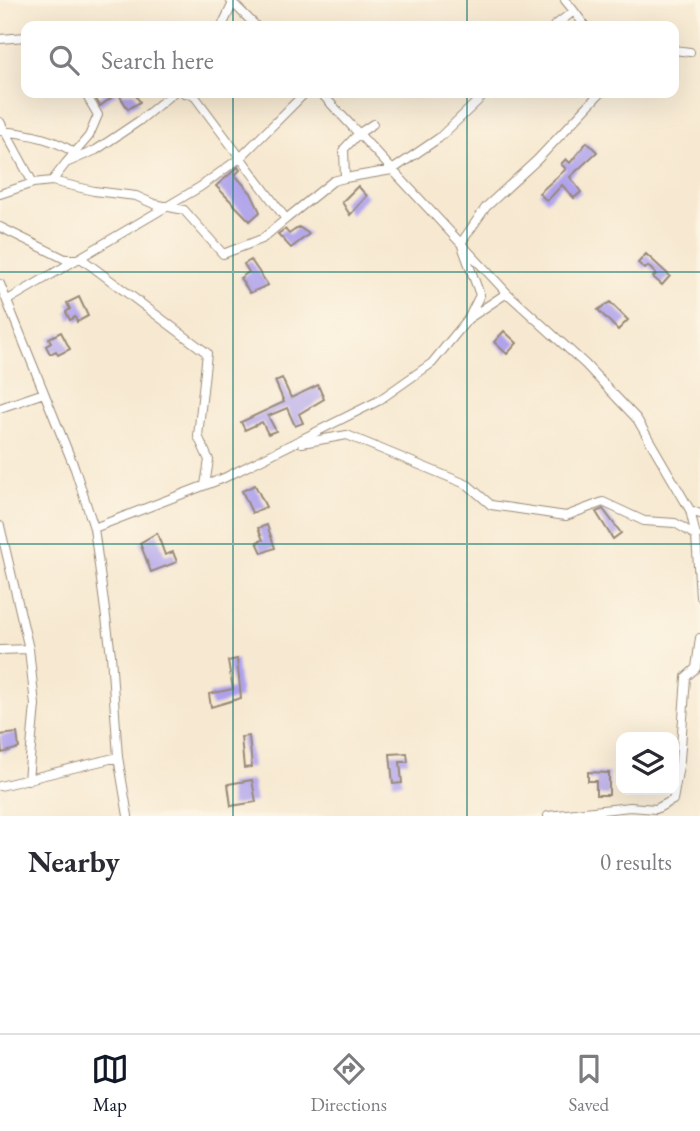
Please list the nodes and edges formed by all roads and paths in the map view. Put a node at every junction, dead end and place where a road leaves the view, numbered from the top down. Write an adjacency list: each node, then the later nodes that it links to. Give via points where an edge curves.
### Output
1 (565, 0): 3 (street)
2 (232, 2): 4 (street); 5 (street)
3 (574, 11): 6 (street); 7 (street)
4 (224, 21)
5 (251, 21)
6 (561, 21)
7 (582, 21)
8 (21, 37): 9 (street)
9 (0, 39)
10 (679, 51): 11 (street)
11 (690, 52)
12 (88, 98): 23 (street, via 97,116 89,136)
13 (167, 98): 25 (street, via 96,149)
14 (196, 98): 24 (street)
15 (300, 98): 24 (street)
16 (326, 98): 22 (street)
17 (481, 98): 26 (street, via 439,138)
18 (595, 98): 34 (street, via 486,207)
19 (0, 122): 21 (street)
20 (373, 124): 22 (street)
21 (2, 131): 23 (street, via 30,134); 29 (street)
22 (358, 134): 26 (street); 27 (street, via 344,149)
23 (74, 152): 25 (street)
24 (240, 158): 31 (street); 32 (street)
25 (66, 163): 28 (street)
26 (392, 170): 27 (street); 34 (street)
27 (345, 177): 32 (street)
28 (52, 181): 29 (street); 31 (street)
29 (33, 183): 30 (street)
30 (0, 194)
31 (171, 206): 32 (street, via 184,210 223,254 262,239); 35 (street)
32 (286, 219)
33 (0, 227): 35 (street, via 65,259)
34 (461, 243): 37 (street); 39 (street, via 480,295)
35 (82, 259): 38 (street); 43 (street, via 207,353 198,436 209,460)
36 (0, 284): 38 (street)
37 (507, 293): 39 (street); 44 (street, via 585,364 636,419)
38 (8, 300): 40 (street)
39 (468, 319): 42 (street, via 432,363 379,401)
40 (44, 393): 41 (street); 47 (street, via 75,468)
41 (0, 408)
42 (291, 446): 43 (street); 48 (street, via 347,435 468,485 491,505 566,516 603,502 644,521 675,523)
43 (205, 485): 47 (street)
44 (690, 510): 45 (street); 48 (street)
45 (700, 514)
46 (0, 526): 51 (street)
47 (93, 528): 54 (street, via 111,654)
48 (698, 536): 49 (street)
49 (700, 596)
50 (700, 638): 53 (street)
51 (29, 649): 52 (street); 55 (street, via 35,705)
52 (0, 650)
53 (698, 668): 57 (street, via 686,677 673,800)
54 (118, 758): 55 (street); 58 (street)
55 (28, 780): 56 (street)
56 (0, 786)
57 (658, 812): 60 (street, via 630,807)
58 (128, 816)
59 (548, 816): 60 (street)
60 (556, 816)

